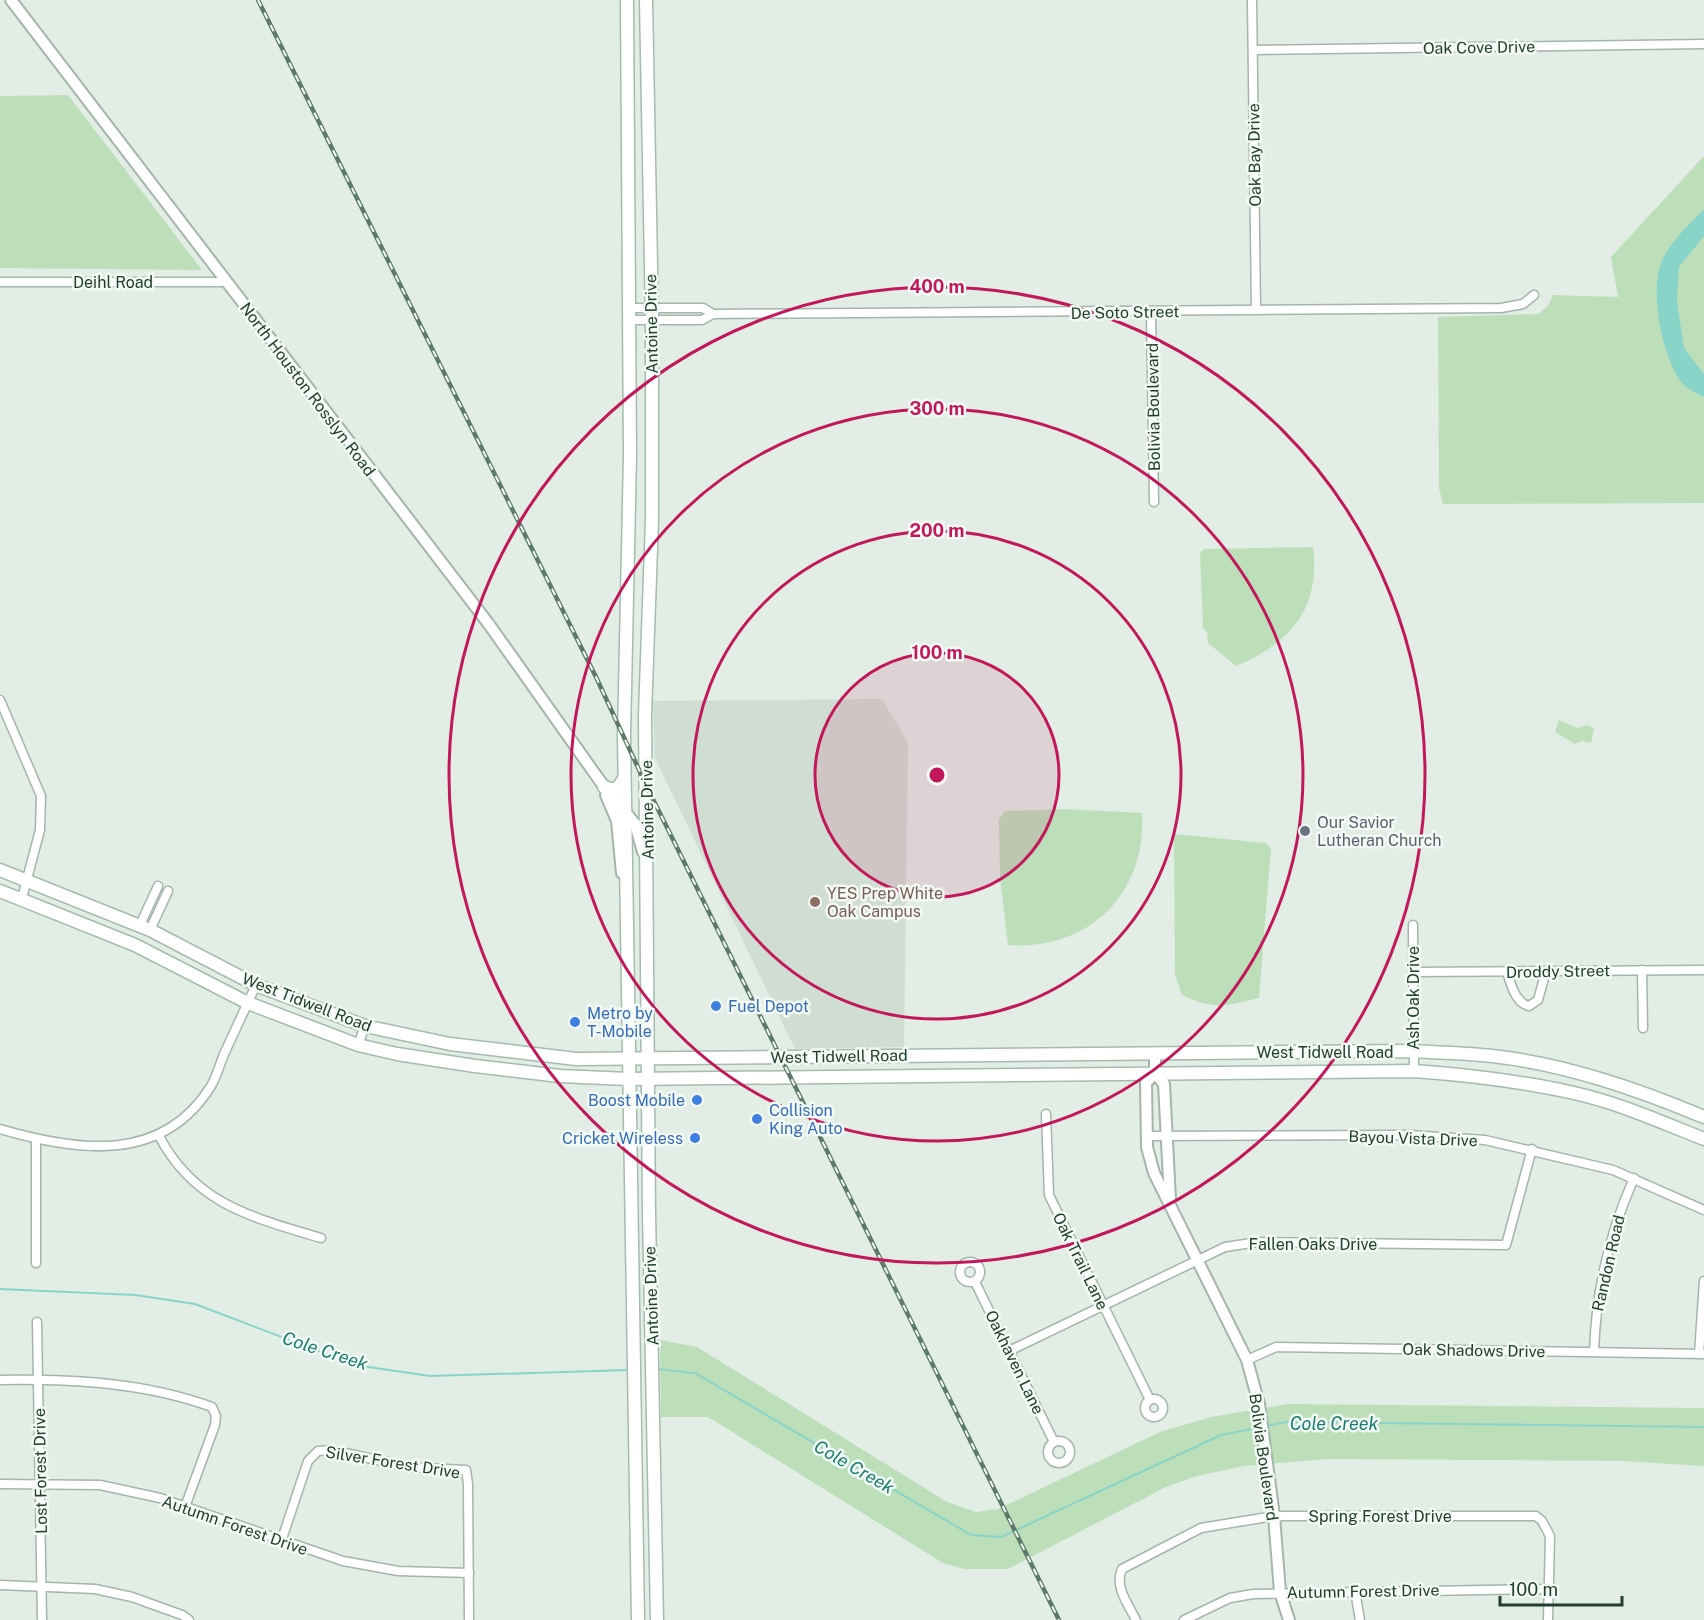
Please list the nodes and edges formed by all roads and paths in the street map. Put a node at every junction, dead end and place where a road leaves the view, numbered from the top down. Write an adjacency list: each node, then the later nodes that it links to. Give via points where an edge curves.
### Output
1 (12, 0): 8 (street, North Houston Rosslyn Road)
2 (627, 0): 12 (main road, Antoine Drive)
3 (646, 0): 13 (main road, Antoine Drive)
4 (1252, 0): 6 (street, Oak Bay Drive)
5 (1704, 44): 6 (street, Oak Cove Drive)
6 (1253, 50): 10 (street, Oak Bay Drive)
7 (0, 282): 8 (street, Deihl Road)
8 (227, 282): 17 (street, North Houston Rosslyn Road, via 488,623)
9 (1534, 295): 10 (street, De Soto Street, via 1523,303 1501,308)
10 (1256, 310): 11 (street, De Soto Street)
11 (1151, 312): 13 (street, De Soto Street, via 713,314 702,320); 14 (street, Bolivia Boulevard)
12 (630, 314): 13 (street, De Soto Street); 16 (main road, Antoine Drive)
13 (652, 314): 20 (main road, Antoine Drive, via 652,520 645,714)
14 (1154, 502)
15 (0, 700): 21 (street, via 41,796 40,831)
16 (625, 778): 17 (main road, via 616,790); 18 (main road, Antoine Drive)
17 (602, 784): 18 (street, North Houston Rosslyn Road); 25 (street, North Houston Rosslyn Road, via 617,821)
18 (626, 812): 20 (street, North Houston Rosslyn Road, via 635,824); 25 (main road, Antoine Drive)
19 (0, 870): 21 (main road, West Tidwell Road)
20 (648, 873): 28 (main road, Antoine Drive)
21 (28, 880): 26 (street); 30 (main road, West Tidwell Road)
22 (158, 886): 30 (street)
23 (0, 891): 26 (main road, West Tidwell Road)
24 (168, 891): 30 (street)
25 (626, 891): 27 (main road, Antoine Drive)
26 (22, 898): 31 (main road, West Tidwell Road)
27 (626, 921): 28 (main road); 48 (main road, Antoine Drive)
28 (648, 923): 49 (main road, Antoine Drive)
29 (1413, 925): 35 (street, Ash Oak Drive)
30 (145, 927): 31 (main road); 37 (main road, West Tidwell Road)
31 (135, 945): 38 (main road, West Tidwell Road)
32 (1642, 970): 33 (street, Droddy Street); 34 (street, Droddy Street); 40 (street)
33 (1704, 970)
34 (1545, 971): 36 (street, Droddy Street); 36 (street, via 1538,1000 1529,1006 1518,999)
35 (1413, 972): 36 (street, Droddy Street); 43 (street, Ash Oak Drive)
36 (1507, 972)
37 (256, 985): 38 (street); 39 (main road, West Tidwell Road)
38 (248, 1003): 41 (main road, West Tidwell Road); 63 (street, via 211,1085 190,1113)
39 (365, 1026): 41 (street); 48 (main road, West Tidwell Road, via 450,1044 576,1059)
40 (1643, 1028)
41 (358, 1045): 57 (main road, West Tidwell Road, via 476,1066)
42 (1300, 1051): 43 (main road, West Tidwell Road); 44 (main road, West Tidwell Road); 51 (main road)
43 (1413, 1051): 50 (street, Ash Oak Drive); 54 (main road, West Tidwell Road, via 1493,1056)
44 (1155, 1053): 45 (main road, West Tidwell Road); 52 (street, Bolivia Boulevard)
45 (1012, 1054): 46 (main road, West Tidwell Road); 53 (main road)
46 (894, 1056): 47 (main road, West Tidwell Road); 55 (main road)
47 (758, 1057): 49 (main road, West Tidwell Road); 56 (main road)
48 (628, 1058): 49 (main road, West Tidwell Road); 57 (main road, Antoine Drive)
49 (648, 1059): 58 (main road, Antoine Drive)
50 (1414, 1071): 51 (main road, West Tidwell Road); 59 (main road, West Tidwell Road, via 1489,1077)
51 (1299, 1072): 52 (main road, West Tidwell Road)
52 (1155, 1073): 53 (main road, West Tidwell Road); 64 (street, Bolivia Boulevard, via 1164,1084); 65 (street, Bolivia Boulevard, via 1146,1083)
53 (1013, 1074): 55 (main road, West Tidwell Road)
54 (1579, 1074): 59 (main road); 61 (main road, West Tidwell Road, via 1641,1090)
55 (894, 1075): 56 (main road, West Tidwell Road)
56 (759, 1078): 58 (main road, West Tidwell Road)
57 (628, 1079): 58 (main road, West Tidwell Road); 91 (main road, Antoine Drive)
58 (648, 1079): 92 (main road, Antoine Drive)
59 (1574, 1093): 67 (main road, West Tidwell Road)
60 (1046, 1114): 77 (street, Oak Trail Lane, via 1049,1195)
61 (1704, 1117)
62 (0, 1129): 66 (street)
63 (159, 1136): 66 (street, via 89,1147); 72 (street, via 173,1162 202,1191 234,1209)
64 (1166, 1136): 65 (street, Bayou Vista Drive); 68 (street, Bayou Vista Drive, via 1410,1135 1485,1140); 70 (street, Bolivia Boulevard)
65 (1147, 1137): 70 (street, Bolivia Boulevard, via 1154,1173)
66 (36, 1139): 74 (street)
67 (1704, 1139)
68 (1532, 1149): 69 (street, Bayou Vista Drive); 73 (street, Fallen Oaks Drive, via 1506,1245 1258,1242 1225,1247)
69 (1634, 1178): 71 (street, Bayou Vista Drive); 80 (street, Randon Road, via 1620,1209 1599,1286)
70 (1170, 1202): 73 (street, Bolivia Boulevard)
71 (1704, 1210)
72 (321, 1238)
73 (1197, 1258): 77 (street, Fallen Oaks Drive); 82 (street, Bolivia Boulevard)
74 (36, 1263)
75 (1704, 1281): 81 (street)
76 (975, 1282): 79 (street, Oakhaven Lane)
77 (1103, 1306): 79 (street, Fallen Oaks Drive); 85 (street, Oak Trail Lane)
78 (37, 1322): 83 (street, Lost Forest Drive)
79 (1009, 1351): 86 (street, Oakhaven Lane)
80 (1594, 1352): 81 (street, Oak Shadows Drive); 82 (street, Oak Shadows Drive, via 1276,1347)
81 (1702, 1354)
82 (1247, 1360): 90 (street, Bolivia Boulevard, via 1261,1418)
83 (39, 1379): 84 (street); 88 (street, Lost Forest Drive); 89 (street, via 118,1383 212,1407 215,1425)
84 (0, 1380)
85 (1150, 1400)
86 (1054, 1442)
87 (0, 1484): 88 (street, Autumn Forest Drive)
88 (40, 1485): 89 (street, Autumn Forest Drive, via 100,1485); 96 (street, Lost Forest Drive)
89 (185, 1507): 93 (street, Autumn Forest Drive)
90 (1274, 1516): 97 (street, Spring Forest Drive, via 1536,1516 1550,1536); 99 (street, Bolivia Boulevard); 105 (street, Spring Forest Drive, via 1201,1528 1122,1569 1119,1586)
91 (634, 1517): 92 (main road); 103 (main road, Antoine Drive)
92 (656, 1517): 104 (main road, Antoine Drive)
93 (281, 1542): 94 (street, Autumn Forest Drive, via 343,1561 398,1571); 94 (street, Silver Forest Drive, via 308,1461 318,1451 331,1450 410,1467 466,1470)
94 (469, 1572): 102 (street)
95 (0, 1585): 96 (street)
96 (42, 1586): 100 (street, Lost Forest Drive); 101 (street, via 95,1589 132,1597)
97 (1547, 1589): 98 (street, Autumn Forest Drive); 109 (street)
98 (1355, 1591): 99 (street, Autumn Forest Drive); 108 (street)
99 (1280, 1592): 106 (street, Autumn Forest Drive, via 1230,1598); 107 (street, Bolivia Boulevard)
100 (42, 1620)
101 (189, 1620)
102 (469, 1620)
103 (638, 1620)
104 (657, 1620)
105 (1136, 1620)
106 (1184, 1620)
107 (1289, 1620)
108 (1360, 1620)
109 (1548, 1620)

